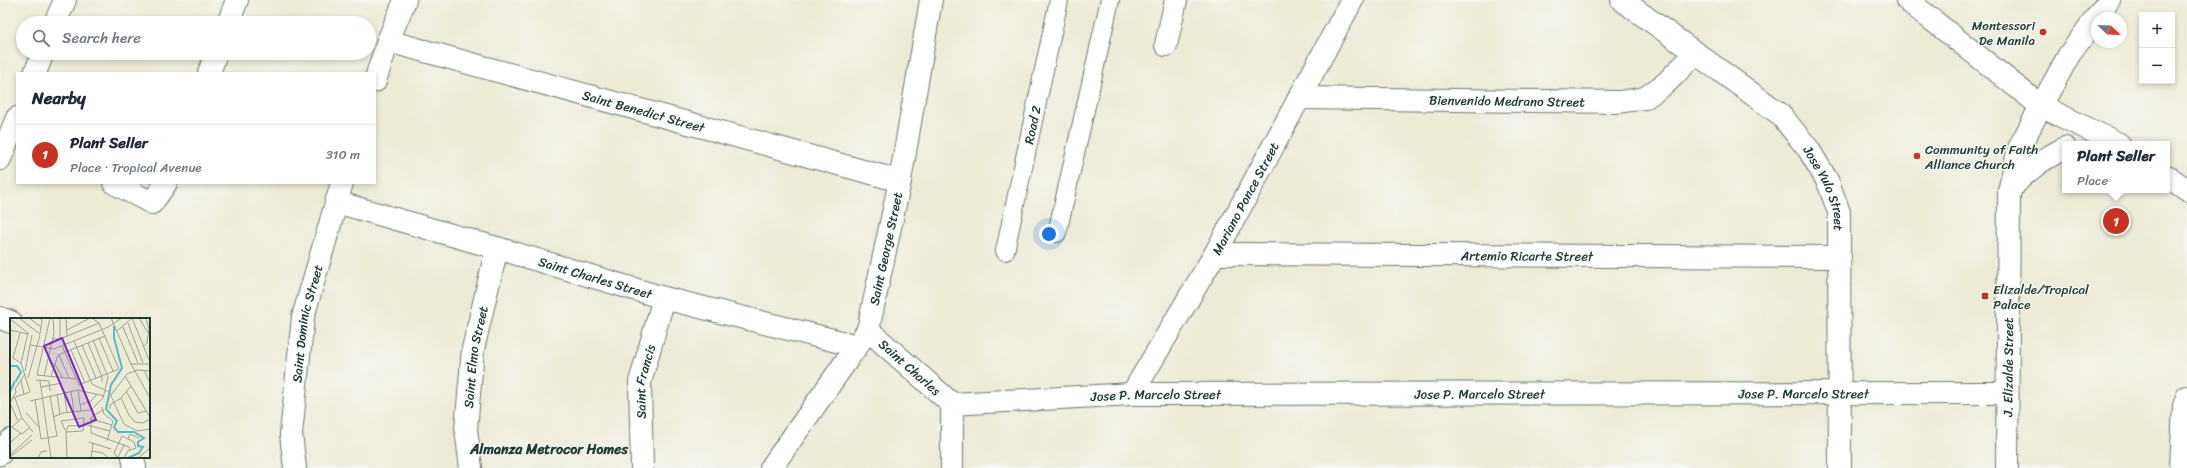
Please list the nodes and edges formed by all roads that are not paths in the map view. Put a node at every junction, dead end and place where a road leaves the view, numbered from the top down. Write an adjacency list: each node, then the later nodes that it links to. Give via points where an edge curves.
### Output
1 (64, 0): 12 (street)
2 (237, 0): 13 (street)
3 (405, 0): 14 (street)
4 (931, 0): 29 (street, Saint George Street)
5 (1059, 0): 37 (street, Road 2)
6 (1110, 0): 35 (street)
7 (1176, 0): 15 (street)
8 (1352, 0): 22 (street, Mariano Ponce Street)
9 (1622, 0): 16 (street, Jose Yulo Street)
10 (1907, 0): 23 (street)
11 (2109, 0): 23 (street, J. Elizalde Street, via 2069,55)
12 (58, 16)
13 (231, 16)
14 (388, 41): 21 (street); 29 (street, Saint Benedict Street)
15 (1166, 46)
16 (1696, 53): 22 (street, Bienvenido Medrano Street, via 1666,83 1645,98 1619,102); 39 (street, Jose Yulo Street, via 1780,114 1809,150 1828,182 1839,212)
17 (40, 60): 19 (street)
18 (214, 60): 20 (street)
19 (35, 72)
20 (209, 72)
21 (376, 78)
22 (1300, 98): 38 (street, Mariano Ponce Street)
23 (2041, 106): 25 (street); 33 (street, J. Elizalde Street, via 2019,148)
24 (11, 128): 27 (street)
25 (2113, 141)
26 (2062, 149): 33 (street, via 2042,159)
27 (0, 159)
28 (2170, 178): 32 (street)
29 (900, 181): 43 (street, Saint George Street)
30 (116, 184): 31 (street, via 152,203)
31 (165, 184)
32 (2187, 190)
33 (2009, 191): 44 (street, J. Elizalde Street)
34 (339, 193): 36 (street, Saint Charles Street); 53 (street, Saint Dominic Street, via 303,317 291,434)
35 (1057, 233)
36 (497, 248): 40 (street, Saint Charles Street); 54 (street, Saint Elmo Street, via 473,349 466,429)
37 (1005, 251)
38 (1215, 254): 39 (street, Artemio Ricarte Street); 45 (street, Mariano Ponce Street)
39 (1840, 257): 46 (street, Jose Yulo Street)
40 (664, 298): 43 (street, Saint Charles Street); 55 (street, Saint Francis, via 640,382)
41 (0, 318): 42 (street)
42 (10, 322)
43 (862, 338): 47 (street, Saint Charles); 56 (street, Saint George Street)
44 (2007, 393): 46 (street, Jose P. Marcelo Street); 59 (street, J. Elizalde Street)
45 (1132, 394): 46 (street, Jose P. Marcelo Street); 47 (street, Jose P. Marcelo Street)
46 (1839, 394): 58 (street, Jose Yulo Street)
47 (952, 404): 57 (street)
48 (2186, 404): 60 (street)
49 (10, 441): 50 (street)
50 (0, 454)
51 (133, 458): 52 (street)
52 (135, 468)
53 (295, 468)
54 (471, 468)
55 (642, 468)
56 (771, 468)
57 (952, 468)
58 (1840, 468)
59 (2007, 468)
60 (2181, 468)

